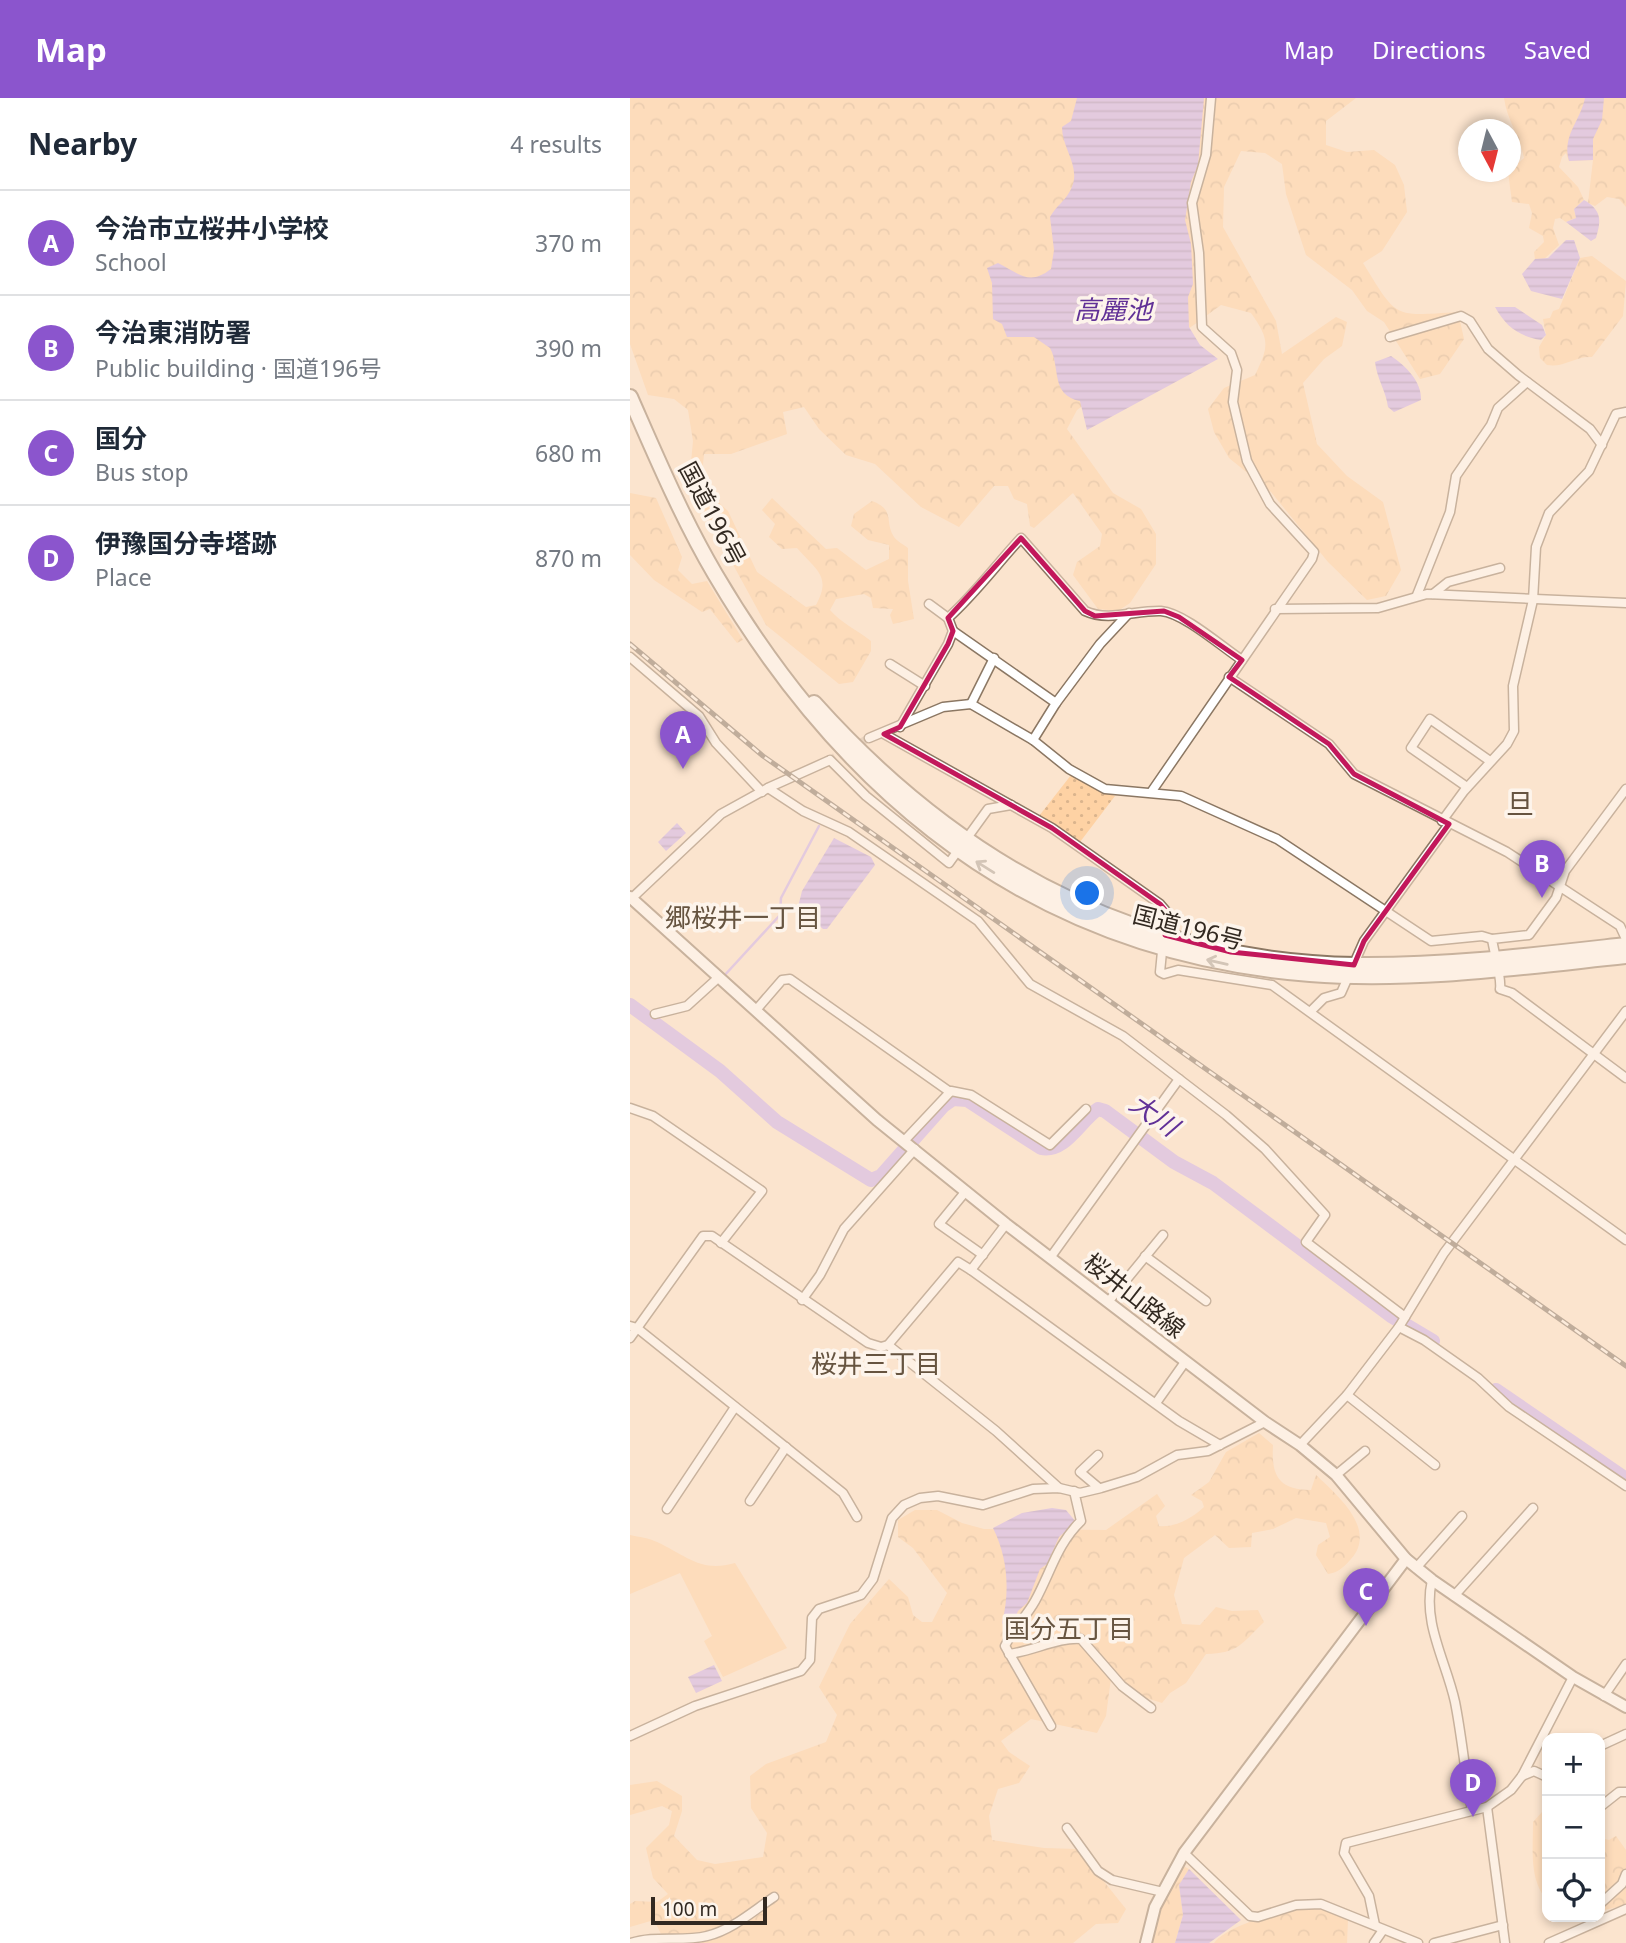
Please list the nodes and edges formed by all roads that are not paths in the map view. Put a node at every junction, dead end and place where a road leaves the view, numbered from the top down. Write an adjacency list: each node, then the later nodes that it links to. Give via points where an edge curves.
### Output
1 (1210, 98): 13 (street, via 1206,155 1192,203 1202,327 1231,353 1237,370 1233,402 1247,461 1270,504 1314,552)
2 (1390, 337): 3 (street, via 1461,316 1470,321 1488,349)
3 (1527, 382): 6 (street, via 1590,429); 9 (street, via 1498,408 1456,476 1450,512)
4 (630, 397): 36 (highway, 国道196号, via 715,574 764,647 819,709)
5 (1626, 412): 6 (street, via 1616,414)
6 (1602, 445): 10 (street, via 1589,471 1549,513 1542,527 1536,547)
7 (1500, 568): 8 (street, via 1448,582)
8 (1433, 594): 9 (street); 10 (street)
9 (1417, 595): 13 (street, via 1378,608)
10 (1533, 600): 11 (street); 29 (street, via 1513,686 1514,731)
11 (1626, 603)
12 (929, 604): 15 (street)
13 (1275, 608): 19 (street)
14 (1129, 613): 15 (street, via 1095,616 1085,611 1021,538 972,597); 19 (street, via 1164,611 1179,617); 23 (street)
15 (948, 618): 16 (street)
16 (953, 631): 18 (street); 22 (street)
17 (630, 657): 32 (street, via 699,716 716,743)
18 (994, 658): 23 (street); 24 (street)
19 (1242, 660): 21 (street)
20 (890, 664): 22 (street)
21 (1229, 677): 33 (street); 35 (street, via 1329,744 1354,774)
22 (925, 686): 25 (street)
23 (1056, 703): 28 (street)
24 (971, 704): 25 (street, via 943,707); 28 (street)
25 (900, 727): 26 (street)
26 (884, 734): 27 (street); 34 (street)
27 (869, 738)
28 (1033, 740): 33 (street, via 1079,776 1105,789)
29 (1490, 761): 30 (street); 30 (street, via 1430,719 1411,748)
30 (1467, 787): 35 (street)
31 (1626, 789): 37 (street, via 1565,871)
32 (765, 790): 36 (street, via 829,760 950,863); 38 (street, via 711,823); 53 (street, via 849,832 978,921 1037,990 1123,1036)
33 (1152, 791): 39 (street, via 1181,796 1240,820)
34 (1011, 805): 36 (street, via 988,809); 42 (street, via 1061,834 1160,904 1166,911)
35 (1445, 823): 37 (street, via 1507,852); 39 (street)
36 (963, 847): 42 (highway, 国道196号)
37 (1560, 885): 40 (street, via 1529,935); 41 (street, via 1620,926)
38 (631, 897): 47 (main road, 桜井山路線)
39 (1385, 910): 40 (street, via 1431,940); 46 (street)
40 (1492, 939): 45 (street)
41 (1626, 939)
42 (1164, 942): 46 (highway, 国道196号); 50 (street, via 1158,967 1164,974 1178,970 1272,985)
43 (1626, 945): 45 (highway, 国道196号)
44 (1626, 956): 45 (highway, 国道196号)
45 (1495, 964): 46 (highway, 国道196号); 52 (street, via 1502,981 1500,989 1512,993)
46 (1352, 970): 50 (street, via 1341,993 1324,998)
47 (719, 977): 48 (main road, 桜井山路線); 51 (street, via 687,1006)
48 (756, 1010): 55 (street, via 782,980 790,979); 58 (main road, 桜井山路線)
49 (1626, 1011): 52 (street)
50 (1311, 1012): 60 (street)
51 (655, 1014)
52 (1594, 1054): 54 (street); 60 (street)
53 (1179, 1079): 68 (street); 73 (street, via 1265,1149 1325,1215 1306,1242)
54 (1626, 1079)
55 (950, 1092): 57 (street, via 971,1095 1050,1145); 58 (street)
56 (630, 1108): 65 (street, via 653,1116 762,1191)
57 (1086, 1109)
58 (904, 1141): 59 (main road, 桜井山路線)
59 (915, 1149): 61 (main road, 桜井山路線); 70 (street, via 844,1229)
60 (1514, 1161): 64 (street); 73 (street, via 1444,1253)
61 (966, 1191): 62 (main road, 桜井山路線); 66 (street, via 939,1224)
62 (1006, 1224): 66 (street); 68 (main road, 桜井山路線)
63 (1163, 1235): 67 (street)
64 (1626, 1240)
65 (721, 1243): 70 (street); 74 (street, via 712,1236 697,1241)
66 (983, 1255): 69 (street)
67 (1145, 1256): 71 (street); 72 (street)
68 (1050, 1258): 72 (main road, 桜井山路線)
69 (971, 1270): 77 (street, via 958,1262); 80 (street)
70 (802, 1300): 77 (street, via 867,1343)
71 (1206, 1301)
72 (1108, 1302): 78 (main road, 桜井山路線)
73 (1405, 1317): 75 (street)
74 (634, 1327): 76 (street); 81 (street)
75 (1399, 1327): 79 (street); 90 (street, via 1424,1339 1509,1407)
76 (630, 1338)
77 (888, 1345): 91 (street)
78 (1185, 1362): 80 (street); 82 (main road, 桜井山路線)
79 (1347, 1395): 84 (street); 88 (street)
80 (1156, 1403): 83 (street)
81 (735, 1407): 85 (street); 96 (street)
82 (1265, 1422): 83 (street); 84 (main road, 桜井山路線)
83 (1220, 1445): 92 (street, via 1177,1455 1137,1477)
84 (1300, 1445): 89 (main road, 桜井山路線)
85 (786, 1447): 94 (street); 98 (street, via 843,1493)
86 (1365, 1451): 89 (street)
87 (1098, 1455): 92 (street, via 1080,1472)
88 (1435, 1465)
89 (1336, 1475): 99 (main road, 桜井山路線)
90 (1626, 1486)
91 (1059, 1488): 93 (street); 111 (street, via 1013,1493 983,1505 938,1496 904,1505 892,1518 873,1579 861,1595 819,1609 812,1618 810,1660 801,1671 695,1706)
92 (1099, 1489): 93 (street)
93 (1074, 1491): 103 (street, via 1081,1521 1066,1536 1035,1602 1015,1625 1005,1646)
94 (750, 1501)
95 (1533, 1508): 102 (street)
96 (667, 1509)
97 (1462, 1516): 100 (street)
98 (857, 1517)
99 (1406, 1559): 100 (main road, 桜井山路線); 120 (main road)
100 (1416, 1568): 101 (main road, 桜井山路線)
101 (1432, 1580): 102 (main road, 桜井山路線); 118 (street, via 1430,1617 1454,1699)
102 (1454, 1596): 105 (main road, 桜井山路線)
103 (1009, 1654): 108 (street, via 1081,1639 1122,1686); 109 (street)
104 (1626, 1664): 106 (street)
105 (1573, 1677): 106 (main road, 桜井山路線); 114 (street)
106 (1604, 1696): 107 (main road, 桜井山路線)
107 (1626, 1707)
108 (1151, 1708)
109 (1051, 1726)
110 (1626, 1734): 112 (street)
111 (630, 1737)
112 (1605, 1744)
113 (1542, 1775): 114 (street, via 1534,1771)
114 (1522, 1776): 117 (street)
115 (1626, 1792): 116 (street)
116 (1605, 1803)
117 (1487, 1808): 118 (street); 127 (street)
118 (1472, 1810): 128 (street, via 1346,1843 1344,1853 1369,1896)
119 (1067, 1828): 122 (street, via 1098,1871 1112,1880)
120 (1184, 1853): 122 (main road); 128 (street, via 1250,1916 1321,1904)
121 (1626, 1874): 124 (street)
122 (1163, 1892): 130 (main road)
123 (774, 1897): 129 (street, via 725,1930)
124 (1605, 1901)
125 (1626, 1909): 126 (street)
126 (1606, 1916): 135 (street)
127 (1503, 1925): 133 (street); 134 (street)
128 (1379, 1928): 131 (street); 132 (street)
129 (631, 1943)
130 (1146, 1943)
131 (1374, 1943)
132 (1418, 1943)
133 (1434, 1943)
134 (1505, 1943)
135 (1549, 1943)

